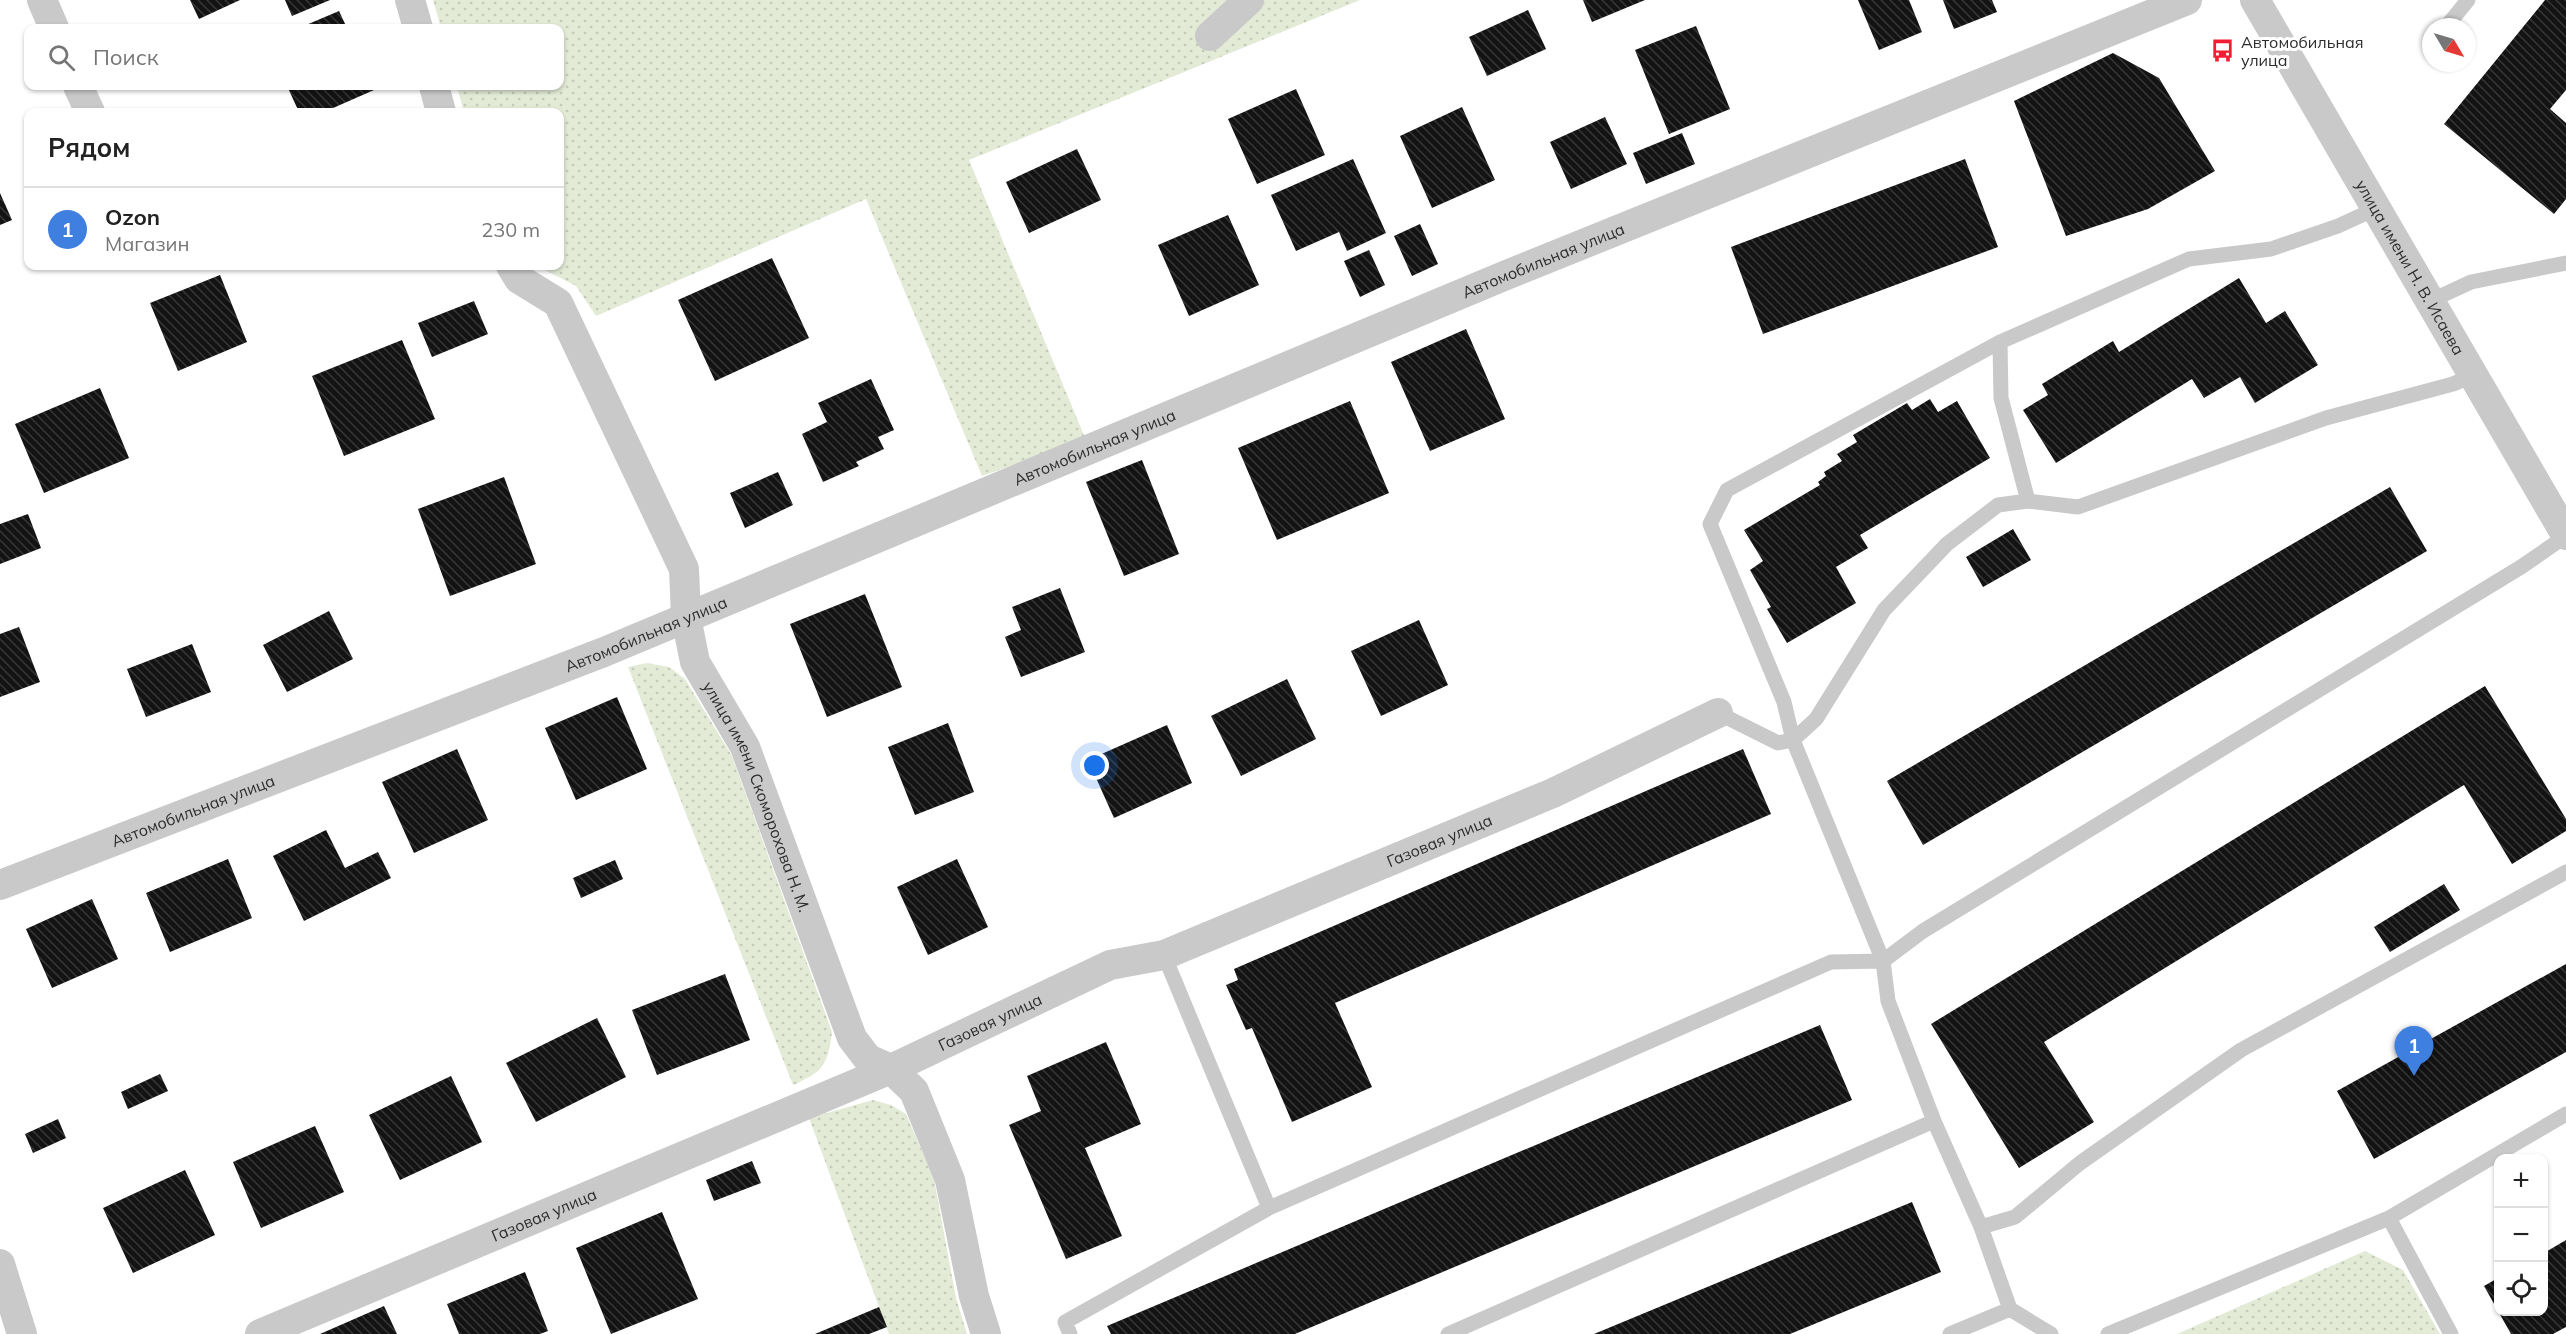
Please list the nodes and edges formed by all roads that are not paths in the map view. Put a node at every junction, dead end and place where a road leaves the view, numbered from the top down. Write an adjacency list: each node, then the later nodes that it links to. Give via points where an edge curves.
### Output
1 (42, 0): 8 (street)
2 (410, 0): 9 (street)
3 (1249, 0): 10 (street)
4 (2187, 0): 23 (street, Автомобильная улица, via 1493,280)
5 (2254, 0): 15 (street, улица имени Н. В. Исаева)
6 (2468, 0): 7 (lane)
7 (2453, 18)
8 (52, 24)
9 (417, 24)
10 (1210, 36)
11 (80, 90): 13 (street)
12 (435, 90): 14 (street)
13 (88, 108)
14 (440, 108)
15 (2375, 209): 18 (street, улица имени Н. В. Исаева); 19 (lane, via 2271,249 2189,259)
16 (2566, 263): 18 (lane, via 2471,282)
17 (513, 270): 23 (street, улица имени Скоморохова Н. М., via 519,279 558,303 684,569)
18 (2430, 301): 20 (street, улица имени Н. В. Исаева)
19 (2000, 342): 21 (lane, via 2001,398); 25 (lane, via 1727,490 1710,524 1784,702)
20 (2474, 375): 21 (lane, via 2326,418 2078,507); 22 (street, улица имени Н. В. Исаева)
21 (2028, 501): 25 (lane, via 1998,505 1947,544 1884,610 1816,719)
22 (2566, 536): 29 (lane, via 1923,931)
23 (686, 617): 27 (street, Автомобильная улица); 30 (street, улица имени Скоморохова Н. М., via 695,662 745,747 852,1038 868,1059)
24 (1718, 712): 25 (lane, via 1778,743); 28 (street, Газовая улица, via 1553,793)
25 (1793, 740): 29 (lane)
26 (2566, 872): 35 (lane, via 2241,1050 2080,1163 2015,1217)
27 (0, 885)
28 (1164, 954): 30 (street, Газовая улица, via 1110,965); 33 (lane)
29 (1883, 961): 32 (lane, via 1888,1000); 33 (lane, via 1831,962)
30 (891, 1069): 39 (street, Газовая улица); 40 (street, улица имени Скоморохова Н. М., via 914,1091 950,1180 974,1296)
31 (2566, 1114): 34 (lane)
32 (1934, 1121): 35 (lane); 42 (lane)
33 (1269, 1208): 41 (lane, via 1065,1322)
34 (2389, 1218): 45 (lane); 46 (lane)
35 (1981, 1227): 37 (lane)
36 (0, 1264): 38 (street)
37 (2010, 1309): 43 (lane); 44 (lane)
38 (22, 1334)
39 (260, 1334)
40 (986, 1334)
41 (1070, 1334)
42 (1448, 1334)
43 (1950, 1334)
44 (2051, 1334)
45 (2108, 1334)
46 (2451, 1334)

